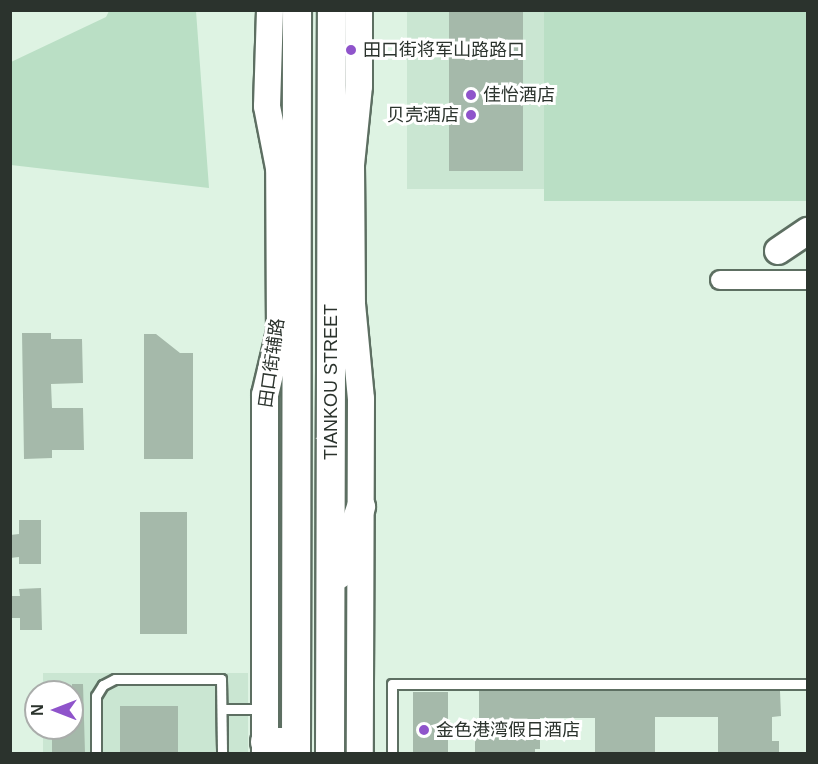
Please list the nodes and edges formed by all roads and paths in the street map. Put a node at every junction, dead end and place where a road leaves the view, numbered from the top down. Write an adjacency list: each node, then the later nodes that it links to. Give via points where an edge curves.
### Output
1 (270, 10): 13 (street, 田口街辅路, via 267,106 279,168 280,332 265,395)
2 (297, 10): 15 (main road, TIANKOU STREET)
3 (332, 10): 10 (main road, TIANKOU STREET)
4 (359, 10): 9 (street, via 359,86 351,165 352,304 361,399)
5 (807, 231): 6 (street)
6 (778, 251)
7 (720, 280): 8 (street)
8 (807, 280)
9 (361, 507): 10 (main road); 19 (street)
10 (330, 599): 18 (main road, TIANKOU STREET)
11 (807, 684): 20 (lane, via 392,684)
12 (222, 709): 13 (lane); 16 (lane, via 221,679 115,680 103,685 96,696); 17 (lane)
13 (254, 709): 14 (street, 田口街辅路)
14 (265, 748): 15 (main road)
15 (296, 748)
16 (96, 753)
17 (222, 753)
18 (330, 753)
19 (360, 753)
20 (392, 753)

